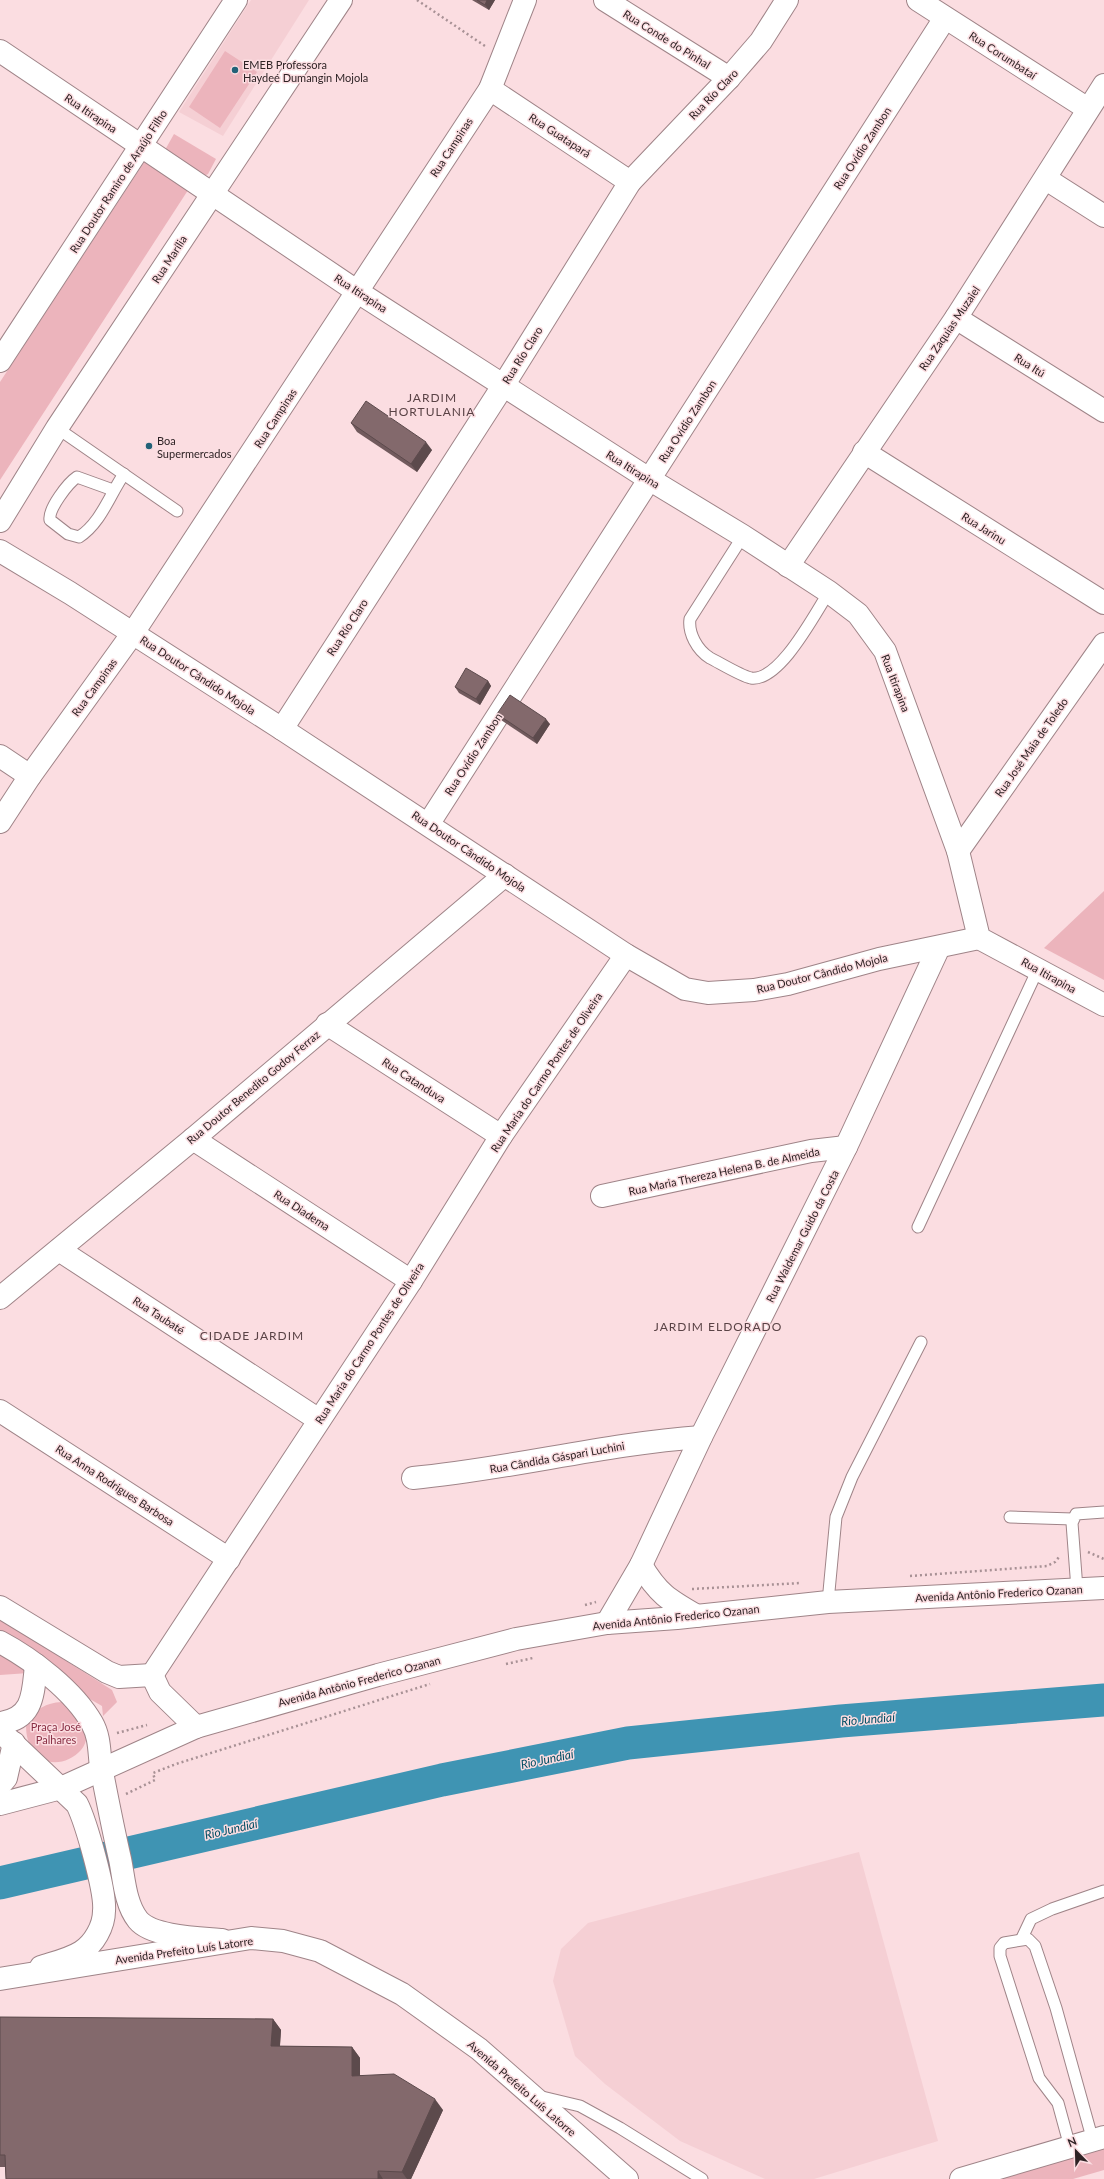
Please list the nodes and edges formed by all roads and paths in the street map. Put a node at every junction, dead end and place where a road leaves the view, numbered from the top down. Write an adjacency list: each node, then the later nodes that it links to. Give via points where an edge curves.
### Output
1 (236, 0): 15 (street, Rua Doutor Ramiro de Araújo Filho)
2 (341, 0): 18 (street, Rua Marília)
3 (417, 0): 10 (path)
4 (525, 0): 10 (street, Rua Campinas)
5 (605, 0): 11 (street, Rua Conde do Pinhal)
6 (787, 0): 11 (street, Rua Río Claro, via 761,41)
7 (918, 0): 8 (street, Rua Corumbataí)
8 (945, 18): 14 (street, Rua Corumbataí); 28 (street, Rua Ovídio Zambon)
9 (0, 51): 15 (street, Rua Itirapina)
10 (502, 57): 13 (street, Rua Campinas)
11 (729, 78): 17 (street, Rua Río Claro)
12 (1104, 85): 14 (street, Rua Zaquias Muzaiel)
13 (490, 89): 17 (street, Rua Guatapará); 20 (street, Rua Campinas)
14 (1088, 109): 16 (street, Rua Zaquias Muzaiel)
15 (140, 147): 18 (street, Rua Itirapina); 22 (street, Rua Doutor Ramiro de Araújo Filho)
16 (1046, 179): 19 (street); 21 (street, Rua Zaquias Muzaiel)
17 (630, 182): 23 (street, Rua Río Claro)
18 (212, 194): 20 (street, Rua Itirapina); 25 (street, Rua Marília)
19 (1104, 216)
20 (358, 292): 23 (street, Rua Itirapina); 37 (street, Rua Campinas)
21 (956, 318): 24 (street, Rua Itú); 26 (street, Rua Zaquias Muzaiel)
22 (0, 361)
23 (502, 386): 28 (street, Rua Itirapina); 39 (street, Rua Río Claro)
24 (1104, 411)
25 (57, 428): 27 (lane); 31 (street, Rua Marília)
26 (864, 452): 34 (street, Rua Zaquias Muzaiel); 36 (street, Rua Jarinu)
27 (124, 474): 29 (lane); 30 (lane)
28 (649, 479): 32 (street, Rua Itirapina); 43 (street, Rua Ovídio Zambon)
29 (112, 490): 29 (lane, via 93,527 79,537 68,534 50,520 51,511 77,477)
30 (177, 511)
31 (0, 521)
32 (743, 536): 34 (street, Rua Itirapina); 35 (lane, via 690,619 688,628 694,642 708,656 751,678 765,676 784,659)
33 (0, 551): 37 (street, Rua Doutor Cândido Mojola)
34 (788, 566): 35 (street, Rua Itirapina)
35 (829, 592): 44 (street, Rua Itirapina, via 858,614 885,651)
36 (1104, 603)
37 (133, 633): 39 (street, Rua Doutor Cândido Mojola); 41 (street, Rua Campinas)
38 (1104, 644): 44 (street, Rua José Maia de Toledo)
39 (282, 729): 43 (street, Rua Doutor Cândido Mojola)
40 (0, 756): 41 (street)
41 (30, 776): 42 (street, Rua Campinas)
42 (0, 822)
43 (428, 823): 45 (street, Rua Doutor Cândido Mojola)
44 (958, 851): 46 (street, Rua Itirapina)
45 (505, 875): 48 (street, Rua Doutor Cândido Mojola); 51 (street, Rua Doutor Benedito Godoy Ferraz)
46 (979, 938): 47 (street, Rua Doutor Cândido Mojola); 49 (street, Rua Itirapina)
47 (938, 947): 48 (street, Rua Doutor Cândido Mojola, via 879,959 788,984 708,993 685,989); 54 (street, Rua Waldemar Guido da Costa)
48 (626, 955): 52 (street, Rua Maria do Carmo Pontes de Oliveira)
49 (1038, 969): 50 (street, Rua Itirapina); 56 (lane)
50 (1104, 1005)
51 (327, 1024): 52 (street, Rua Catanduva); 53 (street, Rua Doutor Benedito Godoy Ferraz)
52 (501, 1136): 58 (street, Rua Maria do Carmo Pontes de Oliveira)
53 (193, 1139): 57 (street, Rua Doutor Benedito Godoy Ferraz); 58 (street, Rua Diadema)
54 (846, 1147): 55 (street, Rua Maria Thereza Helena B. de Almeida, via 811,1151); 63 (street, Rua Waldemar Guido da Costa)
55 (602, 1196)
56 (918, 1227)
57 (59, 1250): 59 (street, Rua Doutor Benedito Godoy Ferraz); 62 (street, Rua Taubaté)
58 (411, 1281): 62 (street, Rua Maria do Carmo Pontes de Oliveira)
59 (0, 1298)
60 (921, 1342): 73 (lane, via 852,1477 836,1516)
61 (0, 1411): 70 (street, Rua Anna Rodrigues Barbosa)
62 (320, 1420): 70 (street, Rua Maria do Carmo Pontes de Oliveira)
63 (701, 1437): 64 (street, Rua Cândida Gáspari Luchini, via 651,1441 456,1474); 71 (street, Rua Waldemar Guido da Costa)
64 (413, 1478)
65 (1104, 1512): 67 (lane, via 1076,1514)
66 (1010, 1516): 67 (lane)
67 (1073, 1519): 68 (lane)
68 (1074, 1553): 69 (path, via 1086,1551); 72 (path, via 1061,1555 1047,1566); 76 (lane)
69 (1104, 1558)
70 (229, 1559): 85 (street, Rua Maria do Carmo Pontes de Oliveira)
71 (640, 1565): 74 (street); 80 (street, Rua Waldemar Guido da Costa)
72 (904, 1576)
73 (829, 1581): 74 (path, via 706,1590); 77 (lane)
74 (656, 1588): 79 (street, via 669,1600)
75 (1104, 1588): 76 (street, Avenida Antônio Frederico Ozanan)
76 (1077, 1589): 77 (street, Avenida Antônio Frederico Ozanan)
77 (828, 1602): 79 (street, Avenida Antônio Frederico Ozanan)
78 (0, 1606): 85 (street, via 107,1672 119,1677)
79 (697, 1616): 80 (street, Avenida Antônio Frederico Ozanan)
80 (607, 1623): 88 (street, Avenida Antônio Frederico Ozanan, via 516,1639)
81 (0, 1642): 83 (street)
82 (536, 1658): 84 (path)
83 (36, 1666): 87 (street, via 32,1698 28,1708 20,1716); 90 (street, via 67,1691 93,1724)
84 (499, 1666)
85 (152, 1675): 88 (street, via 160,1692)
86 (432, 1684): 94 (path, via 176,1764 153,1773 155,1780)
87 (0, 1724)
88 (196, 1727): 90 (street, Avenida Antônio Frederico Ozanan)
89 (7, 1737): 91 (street, via 6,1778); 92 (street)
90 (102, 1770): 92 (street, Avenida Antônio Frederico Ozanan); 94 (street)
91 (0, 1786)
92 (61, 1788): 93 (street); 98 (street, via 77,1804 84,1817 105,1910 99,1930 81,1952)
93 (0, 1804)
94 (110, 1806): 97 (street, via 127,1893 138,1920 149,1928 175,1935)
95 (1104, 1891): 96 (lane, via 1031,1919)
96 (1022, 1938): 100 (lane, via 1028,1938 1035,1946); 101 (lane, via 1004,1943 1000,1948 1000,1956 1039,2078 1058,2103)
97 (229, 1941): 98 (street, Avenida Prefeito Luís Latorre); 99 (street, Avenida Prefeito Luís Latorre, via 251,1938 283,1941 320,1951 402,1994 480,2049)
98 (10, 1977)
99 (532, 2094): 103 (street, Avenida Prefeito Luís Latorre); 104 (lane, via 580,2106)
100 (1098, 2139): 101 (street)
101 (1070, 2147): 102 (street)
102 (967, 2178)
103 (626, 2179)
104 (702, 2179)

